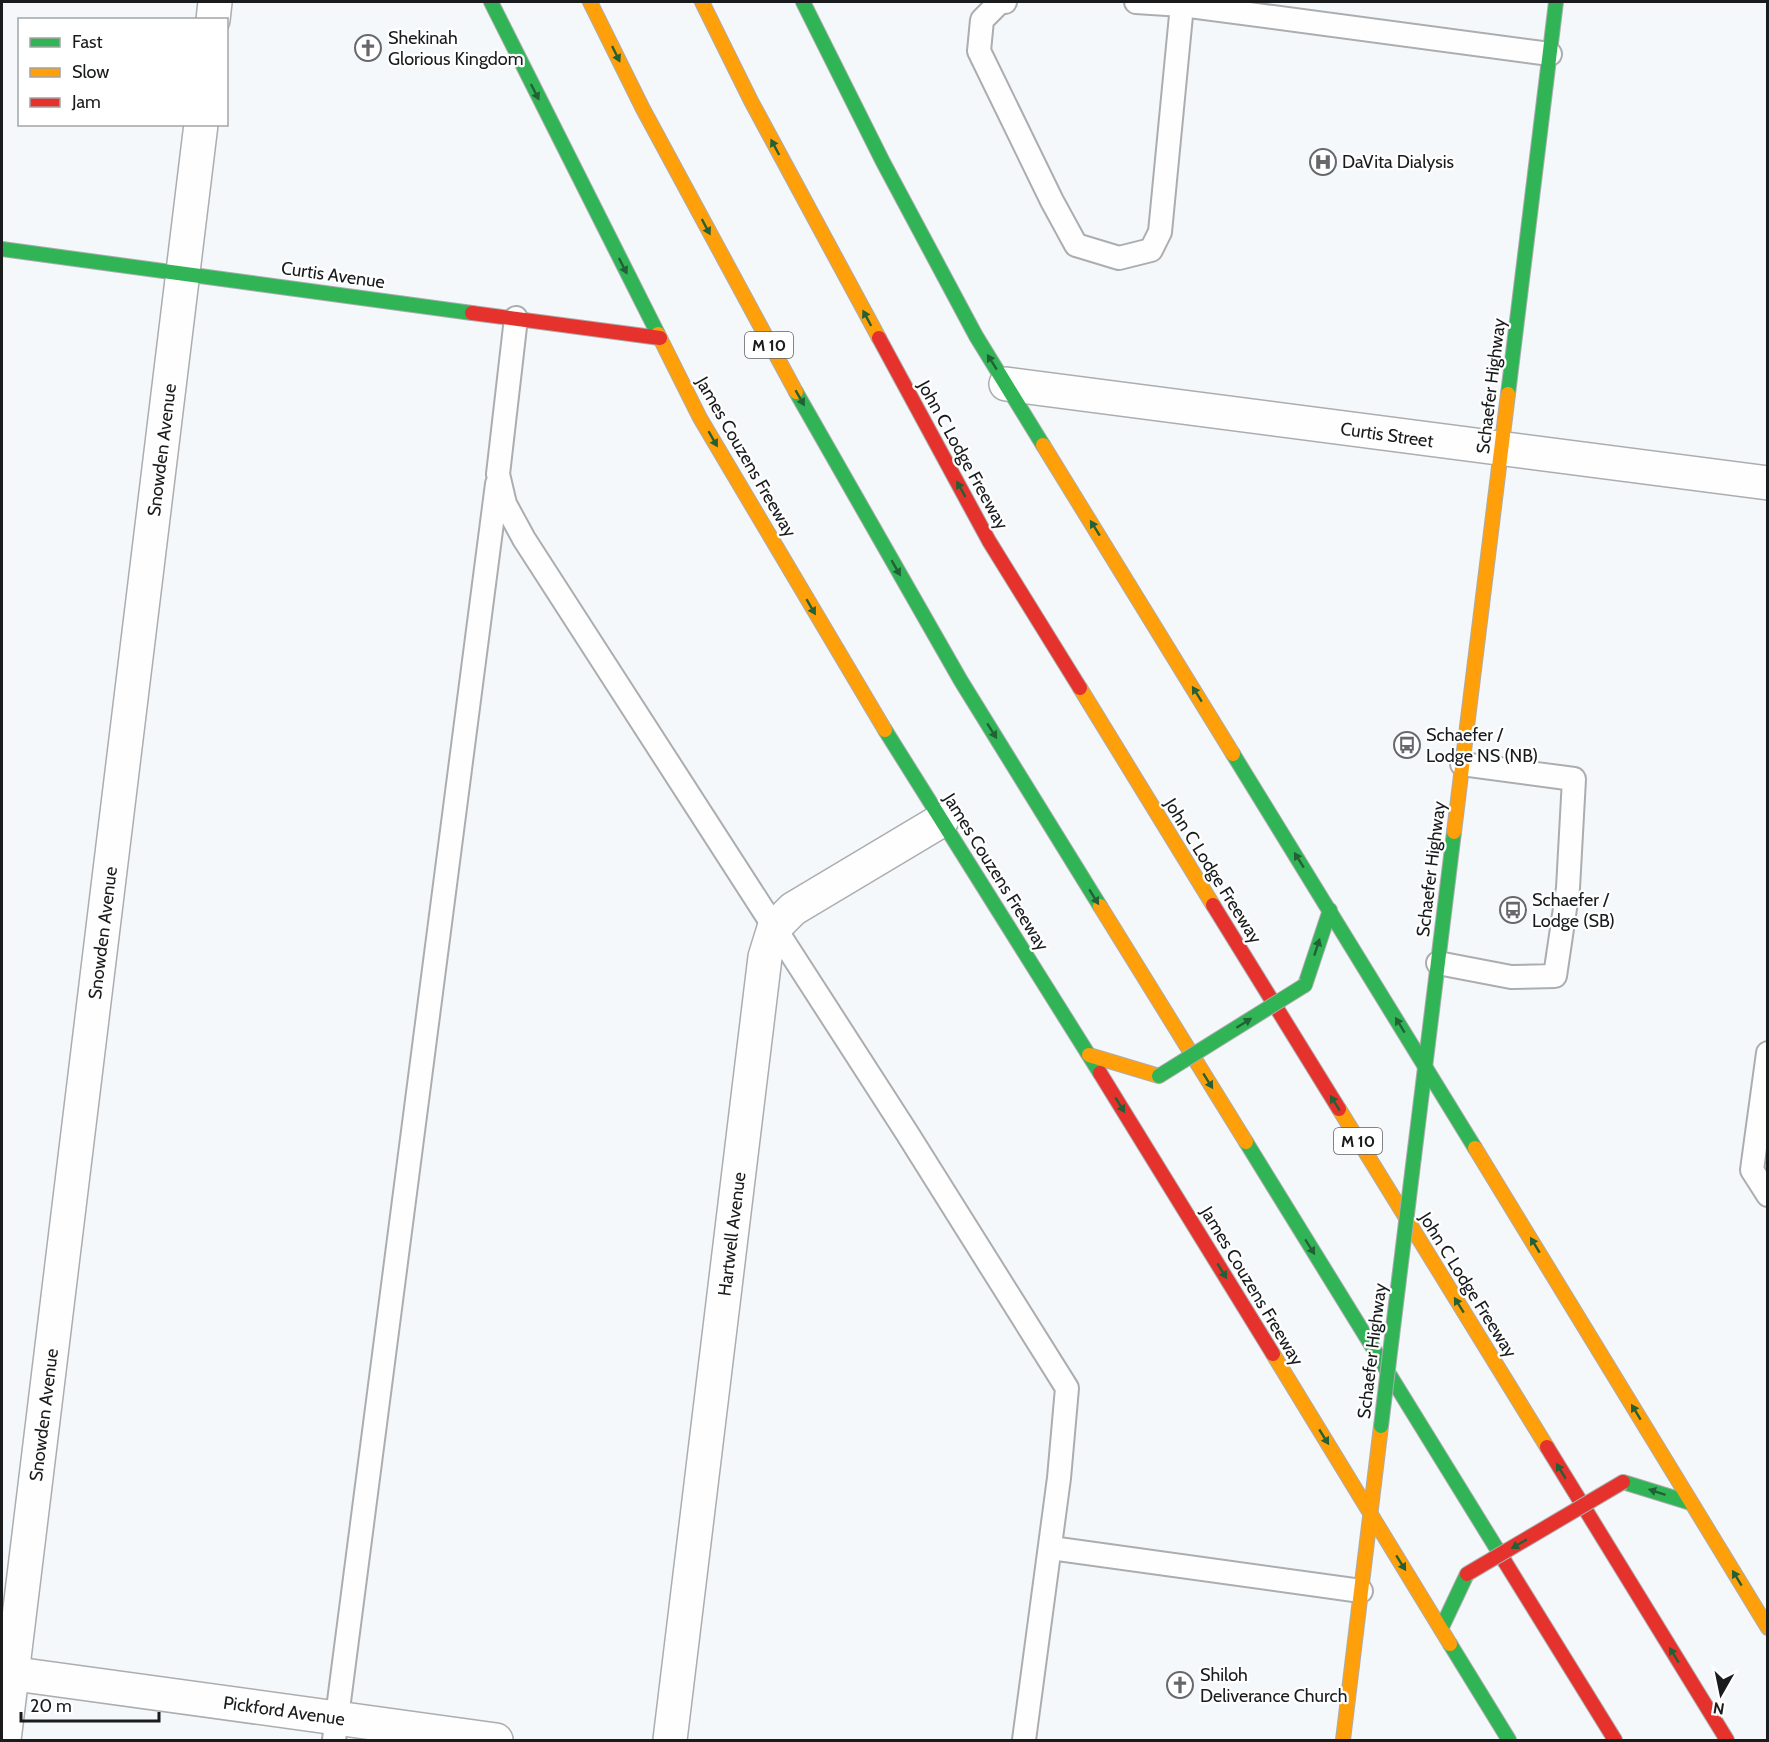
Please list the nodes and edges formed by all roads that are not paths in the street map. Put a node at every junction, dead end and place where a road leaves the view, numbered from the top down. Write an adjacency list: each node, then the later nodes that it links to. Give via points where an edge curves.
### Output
1 (215, 2): 10 (street)
2 (491, 2): 16 (main road, James Couzens Freeway, one-way to 16)
3 (590, 2): 44 (main road, M 10, one-way to 44, via 772,349 961,681)
4 (702, 2): 45 (main road, John C Lodge Freeway / M 10, one-way to 4, via 989,541 751,101)
5 (803, 2): 17 (main road, one-way to 5, via 883,162)
6 (1005, 2): 9 (lane, via 982,20 979,51 1076,245 1119,258 1151,250 1160,232)
7 (1136, 2): 9 (lane)
8 (1556, 2): 11 (main road, Schaefer Highway)
9 (1182, 5): 11 (lane)
10 (213, 18)
11 (1550, 54): 18 (main road, Schaefer Highway)
12 (201, 126): 14 (street, Snowden Avenue)
13 (2, 249): 14 (main road, Curtis Avenue)
14 (184, 273): 15 (main road, Curtis Avenue); 36 (street, Snowden Avenue)
15 (516, 318): 16 (main road, Curtis Avenue); 19 (lane)
16 (660, 338): 22 (main road, James Couzens Freeway, one-way to 22, via 700,418)
17 (1006, 384): 18 (street, Curtis Street); 23 (main road, one-way to 17)
18 (1501, 450): 20 (street, Curtis Street); 21 (main road, Schaefer Highway)
19 (498, 474): 24 (lane, via 505,504 524,539); 37 (lane)
20 (1767, 483)
21 (1462, 764): 25 (main road, Schaefer Highway); 25 (lane, via 1574,779 1569,888 1555,976 1511,977)
22 (942, 820): 24 (street, Hartwell Avenue, via 793,909); 27 (main road, James Couzens Freeway)
23 (1330, 910): 27 (main road, one-way to 23, bridge, via 1159,1076 1305,985); 28 (main road, one-way to 23)
24 (774, 928): 32 (lane, via 1067,1388); 40 (street, Hartwell Avenue, via 765,957)
25 (1438, 963): 28 (main road, Schaefer Highway)
26 (1767, 1053): 29 (lane, via 1752,1170)
27 (1089, 1055): 31 (main road, James Couzens Freeway, one-way to 31)
28 (1425, 1066): 30 (main road, one-way to 28); 31 (main road, Schaefer Highway, bridge)
29 (1767, 1195)
30 (1691, 1503): 34 (main road, one-way to 30); 35 (main road, one-way to 35, bridge, via 1623,1482 1467,1574)
31 (1370, 1514): 33 (main road, Schaefer Highway); 35 (main road, James Couzens Freeway, one-way to 35)
32 (1051, 1548): 33 (lane); 41 (lane)
33 (1361, 1591): 42 (main road, Schaefer Highway)
34 (1767, 1628)
35 (1441, 1629): 43 (main road, James Couzens Freeway)
36 (7, 1672): 37 (street, Pickford Avenue); 38 (street, Snowden Avenue)
37 (335, 1729): 39 (street, Pickford Avenue)
38 (4, 1740)
39 (496, 1740)
40 (670, 1740)
41 (1023, 1740)
42 (1343, 1740)
43 (1509, 1740)
44 (1615, 1740)
45 (1727, 1740)

